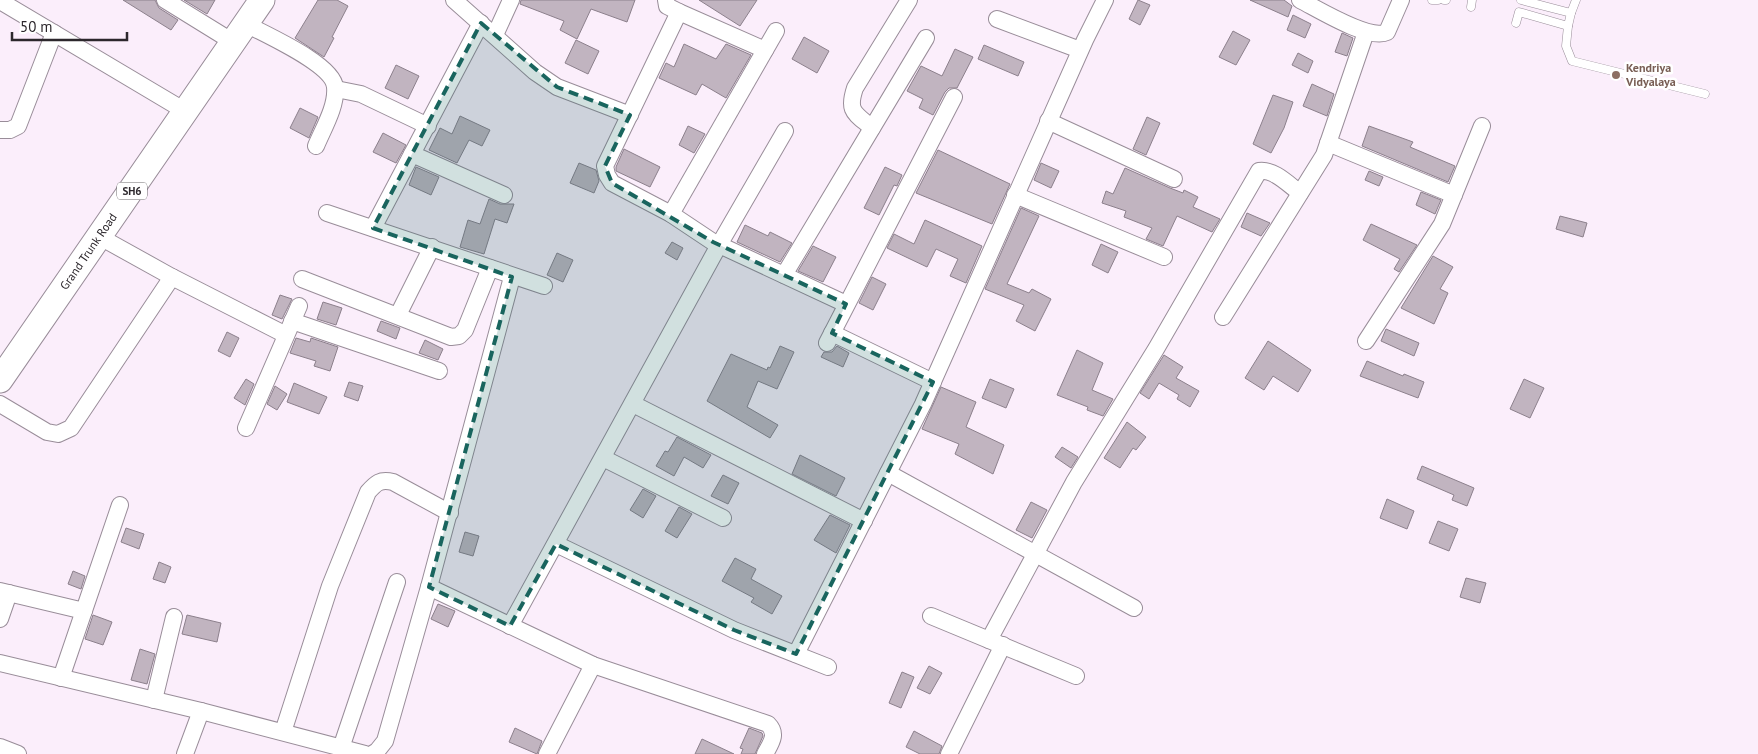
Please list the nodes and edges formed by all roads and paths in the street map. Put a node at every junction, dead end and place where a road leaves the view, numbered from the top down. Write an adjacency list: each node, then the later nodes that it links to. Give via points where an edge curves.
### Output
1 (165, 0): 24 (street)
2 (262, 0): 24 (main road, Grand Trunk Road / SH6)
3 (454, 0): 18 (street)
4 (511, 0): 25 (street)
5 (666, 0): 15 (street, via 667,6)
6 (909, 0): 37 (street, via 855,88 850,103 853,112)
7 (1105, 0): 28 (street)
8 (1300, 0): 22 (street)
9 (1401, 0): 22 (street, via 1387,32 1381,35)
10 (1432, 0): 11 (lane)
11 (1438, 0)
12 (1521, 0): 16 (lane)
13 (1576, 0): 16 (lane)
14 (0, 1): 23 (street)
15 (679, 12): 27 (street); 33 (street)
16 (1571, 13): 20 (lane)
17 (997, 19): 28 (street)
18 (481, 23): 25 (street); 35 (street)
19 (1516, 23): 20 (lane, via 1519,12)
20 (1568, 26): 30 (lane, via 1566,46 1572,60)
21 (776, 31): 27 (street)
22 (1366, 32): 40 (street)
23 (54, 33): 32 (street); 38 (street, via 18,126)
24 (239, 33): 29 (street, via 319,64 334,78); 32 (main road, Grand Trunk Road / SH6)
25 (495, 35): 33 (street, via 535,72 557,87)
26 (926, 38): 37 (street)
27 (764, 50): 49 (street)
28 (1080, 50): 34 (street)
29 (336, 89): 35 (street, via 360,94); 41 (street)
30 (1705, 94)
31 (954, 97): 61 (street)
32 (185, 111): 51 (main road, Grand Trunk Road / SH6)
33 (630, 115): 49 (street, via 605,166 607,175 612,183)
34 (1048, 121): 43 (street); 46 (street)
35 (428, 126): 42 (street)
36 (1482, 126): 47 (street)
37 (872, 128): 56 (street)
38 (0, 130)
39 (785, 131): 52 (street)
40 (1328, 143): 44 (street); 47 (street)
41 (316, 146)
42 (412, 154): 45 (street); 50 (street)
43 (1174, 178)
44 (1300, 193): 64 (street); 80 (street, via 1266,170 1259,171 1074,482)
45 (504, 195)
46 (1016, 195): 54 (street); 69 (street)
47 (1454, 195): 66 (street, via 1442,224)
48 (327, 213): 50 (street)
49 (671, 214): 52 (street)
50 (373, 228): 53 (street)
51 (100, 237): 57 (street); 68 (main road, Grand Trunk Road / SH6)
52 (719, 245): 56 (street); 71 (street)
53 (432, 247): 55 (street); 63 (street)
54 (1164, 257)
55 (490, 268): 58 (street); 63 (street, via 465,330 459,336 451,337)
56 (784, 276): 61 (street)
57 (172, 277): 65 (street); 70 (street, via 70,428 58,434 47,432)
58 (512, 277): 60 (street); 76 (street)
59 (302, 279): 63 (street)
60 (544, 286)
61 (846, 304): 69 (street, via 830,338)
62 (300, 306): 65 (street)
63 (398, 315)
64 (1223, 317)
65 (289, 328): 67 (street); 72 (street)
66 (1366, 341)
67 (439, 371)
68 (0, 380)
69 (933, 382): 74 (street)
70 (0, 404)
71 (633, 404): 73 (street); 78 (street)
72 (246, 428)
73 (603, 458): 77 (street); 79 (street)
74 (888, 473): 78 (street); 80 (street)
75 (120, 504): 85 (street)
76 (450, 513): 82 (street); 99 (street, via 392,482 377,482 368,492 330,586)
77 (723, 518)
78 (864, 521): 91 (street)
79 (556, 544): 89 (street); 91 (street, via 734,630)
80 (1036, 554): 84 (street); 90 (street)
81 (397, 582): 101 (street)
82 (429, 587): 89 (street); 106 (street, via 385,741)
83 (5, 592): 85 (street); 88 (street)
84 (1134, 608)
85 (84, 611): 96 (street)
86 (931, 616): 90 (street)
87 (174, 617): 97 (street)
88 (0, 619)
89 (510, 626): 93 (street)
90 (996, 643): 95 (street); 108 (street)
91 (796, 654): 94 (street)
92 (0, 663): 96 (street)
93 (593, 665): 102 (street); 107 (street, via 768,724 773,738)
94 (828, 667)
95 (1076, 676)
96 (61, 678): 97 (street)
97 (154, 700): 98 (street)
98 (201, 711): 99 (street); 104 (street)
99 (283, 732): 101 (street)
100 (0, 747): 103 (street)
101 (341, 748): 105 (street)
102 (552, 752)
103 (18, 754)
104 (185, 754)
105 (364, 754)
106 (372, 754)
107 (765, 754)
108 (948, 754)

